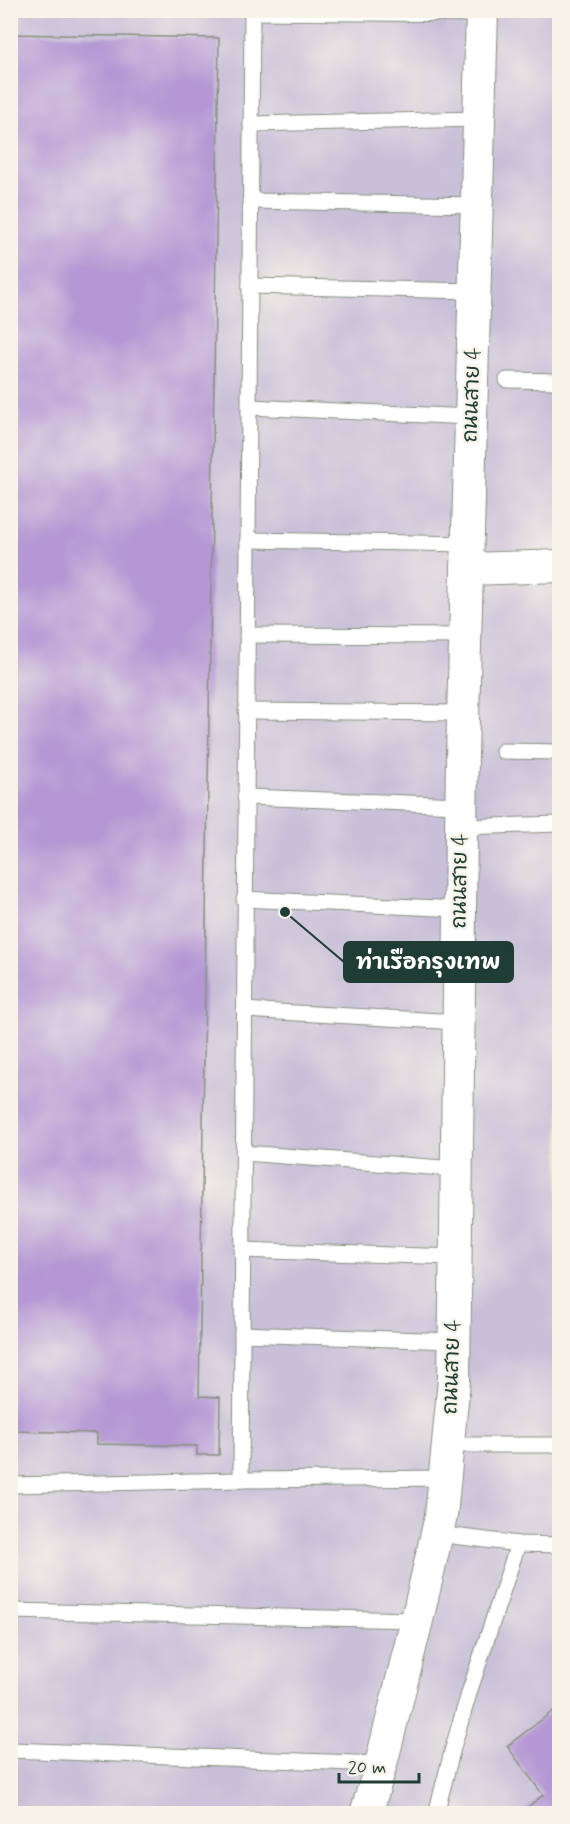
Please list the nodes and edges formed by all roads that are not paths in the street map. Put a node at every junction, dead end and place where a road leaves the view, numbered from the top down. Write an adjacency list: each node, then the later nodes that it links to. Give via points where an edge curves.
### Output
1 (252, 11): 2 (lane); 4 (lane)
2 (482, 12): 3 (street, ถนนสาย 4)
3 (480, 119): 4 (lane); 6 (street, ถนนสาย 4)
4 (251, 124): 5 (lane)
5 (250, 201): 6 (lane); 7 (lane)
6 (478, 204): 8 (street, ถนนสาย 4)
7 (250, 286): 8 (lane); 11 (lane)
8 (475, 291): 12 (street, ถนนสาย 4)
9 (507, 380): 10 (lane)
10 (560, 381)
11 (249, 408): 12 (lane); 13 (lane)
12 (471, 417): 14 (street, ถนนสาย 4)
13 (248, 540): 14 (lane); 16 (lane)
14 (468, 556): 15 (street); 17 (street, ถนนสาย 4)
15 (560, 566)
16 (247, 635): 17 (lane); 18 (lane)
17 (465, 636): 19 (street, ถนนสาย 4)
18 (246, 711): 19 (lane); 22 (lane)
19 (463, 712): 23 (street, ถนนสาย 4)
20 (503, 751): 21 (lane)
21 (560, 752)
22 (245, 797): 23 (lane); 25 (lane)
23 (461, 816): 24 (lane); 26 (street, ถนนสาย 4)
24 (560, 824)
25 (244, 899): 26 (lane); 27 (lane)
26 (460, 909): 28 (street, ถนนสาย 4)
27 (244, 1010): 28 (lane); 29 (lane)
28 (459, 1022): 30 (street, ถนนสาย 4)
29 (243, 1153): 30 (lane); 31 (lane)
30 (456, 1169): 32 (street, ถนนสาย 4)
31 (242, 1250): 32 (lane); 33 (lane)
32 (455, 1257): 34 (street, ถนนสาย 4)
33 (242, 1334): 34 (lane); 38 (lane)
34 (454, 1341): 35 (street, ถนนสาย 4)
35 (448, 1445): 36 (lane); 37 (street, ถนนสาย 4)
36 (560, 1445)
37 (445, 1478): 38 (lane); 40 (street, ถนนสาย 4)
38 (241, 1480): 39 (lane)
39 (10, 1485)
40 (438, 1534): 41 (lane); 44 (street, ถนนสาย 4)
41 (518, 1544): 42 (lane); 48 (lane, via 463,1712)
42 (560, 1545)
43 (10, 1611): 44 (lane)
44 (417, 1620): 46 (street, ถนนสาย 4)
45 (10, 1750): 46 (lane)
46 (381, 1764): 47 (street, ถนนสาย 4)
47 (366, 1814)
48 (436, 1814)

